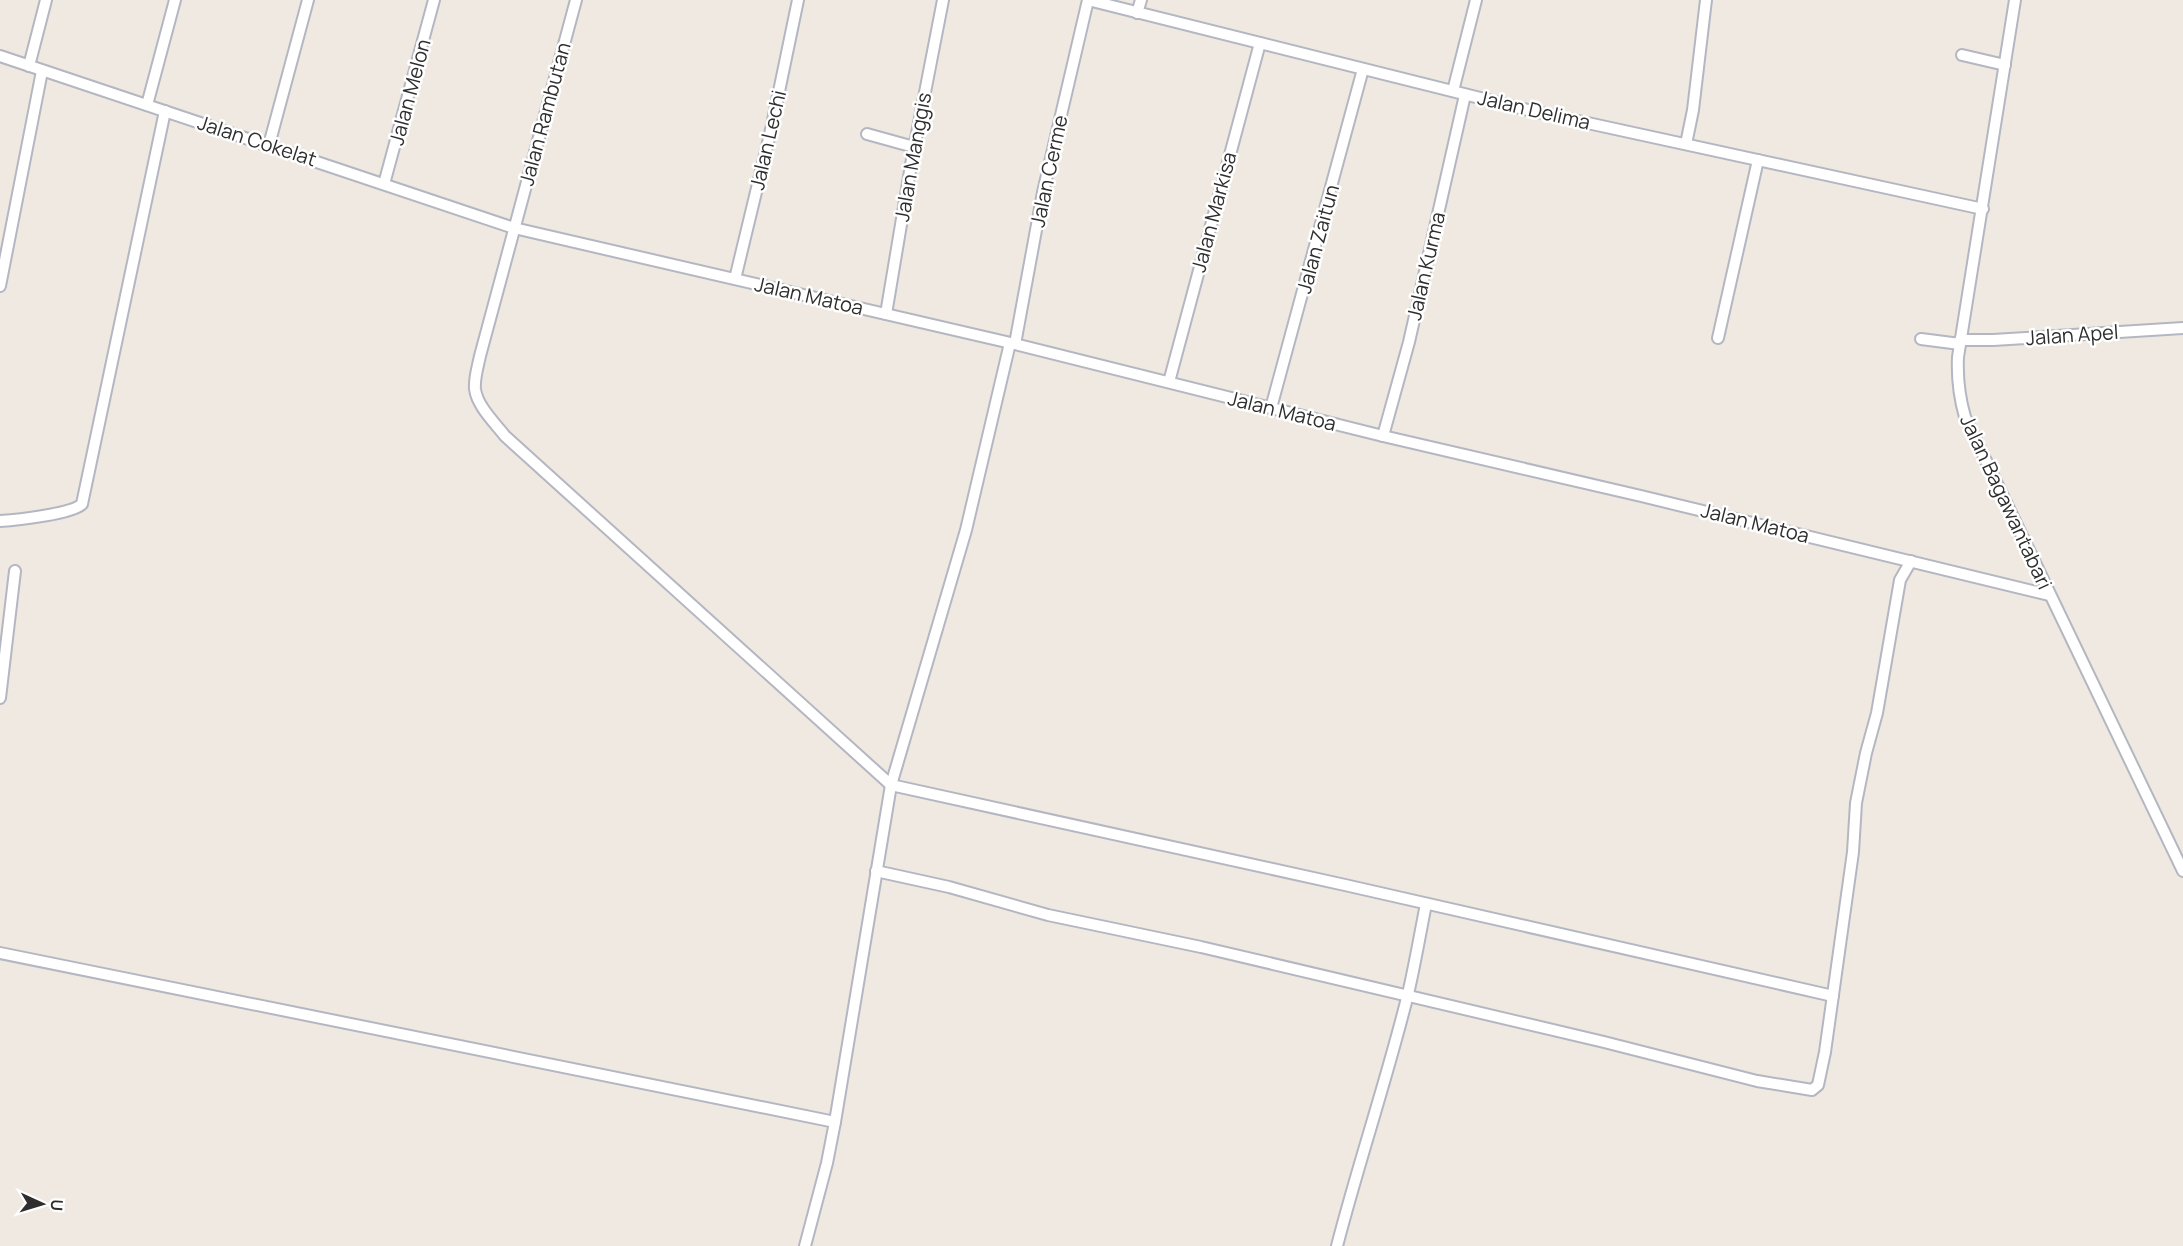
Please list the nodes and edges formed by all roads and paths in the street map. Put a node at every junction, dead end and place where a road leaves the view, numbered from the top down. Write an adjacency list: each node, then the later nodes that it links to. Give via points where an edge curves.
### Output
1 (46, 0): 18 (street)
2 (176, 0): 23 (street)
3 (308, 0): 27 (street)
4 (434, 0): 30 (street, Jalan Melon)
5 (576, 0): 32 (street, Jalan Rambutan)
6 (798, 0): 33 (street, Jalan Lechi)
7 (942, 0): 28 (street, Jalan Manggis)
8 (1089, 0): 13 (street, Jalan Delima); 40 (street, Jalan Cerme)
9 (1141, 0): 13 (street)
10 (1476, 0): 21 (street)
11 (1706, 0): 26 (street)
12 (2015, 0): 17 (street, Jalan Bagawantabari)
13 (1137, 13): 14 (street, Jalan Delima)
14 (1260, 43): 19 (street, Jalan Delima); 41 (street, Jalan Markisa)
15 (1962, 55): 17 (street)
16 (0, 56): 18 (street, Jalan Cokelat)
17 (2005, 64): 31 (street, Jalan Bagawantabari)
18 (29, 66): 20 (street, Jalan Cokelat)
19 (1363, 69): 21 (street, Jalan Delima); 42 (street, Jalan Zaitun)
20 (42, 71): 23 (street, Jalan Cokelat); 34 (street)
21 (1453, 91): 22 (street, Jalan Delima)
22 (1465, 95): 26 (street, Jalan Delima); 43 (street, Jalan Kurma)
23 (147, 105): 24 (street, Jalan Cokelat)
24 (165, 111): 27 (street, Jalan Cokelat); 44 (street, via 82,504 74,510)
25 (867, 134): 28 (street)
26 (1686, 144): 29 (street, Jalan Delima)
27 (269, 145): 30 (street, Jalan Cokelat)
28 (914, 147): 35 (street, Jalan Manggis)
29 (1758, 160): 31 (street, Jalan Delima); 37 (street)
30 (384, 184): 32 (street, Jalan Cokelat)
31 (1983, 209): 39 (street, Jalan Bagawantabari)
32 (514, 228): 33 (street, Jalan Matoa); 49 (street, Jalan Rambutan, via 475,382 476,393 488,415 558,486)
33 (735, 279): 35 (street, Jalan Matoa)
34 (0, 286)
35 (886, 314): 40 (street, Jalan Matoa)
36 (2183, 328): 39 (street, Jalan Apel)
37 (1718, 338)
38 (1921, 339): 39 (street, Jalan Apel)
39 (1960, 342): 47 (street, Jalan Bagawantabari, via 1957,378 1965,417)
40 (1012, 344): 41 (street, Jalan Matoa); 49 (street, Jalan Cerme, via 966,530)
41 (1169, 382): 42 (street, Jalan Matoa)
42 (1271, 408): 43 (street, Jalan Matoa)
43 (1383, 436): 45 (street, Jalan Matoa)
44 (0, 521)
45 (1911, 561): 47 (street, Jalan Matoa); 55 (street, via 1900,580 1877,713 1856,803)
46 (15, 571): 48 (street)
47 (2049, 595): 51 (street, Jalan Bagawantabari)
48 (0, 698)
49 (891, 785): 50 (street, Jalan Cerme); 52 (street)
50 (876, 871): 54 (street, via 1048,915); 56 (street, Jalan Cerme)
51 (2183, 871)
52 (1426, 904): 54 (street); 55 (street)
53 (0, 953): 56 (street)
54 (1408, 995): 55 (street, via 1757,1081 1812,1090 1823,1063); 58 (street)
55 (1833, 996)
56 (835, 1122): 57 (street, Jalan Cerme)
57 (805, 1246)
58 (1337, 1246)

